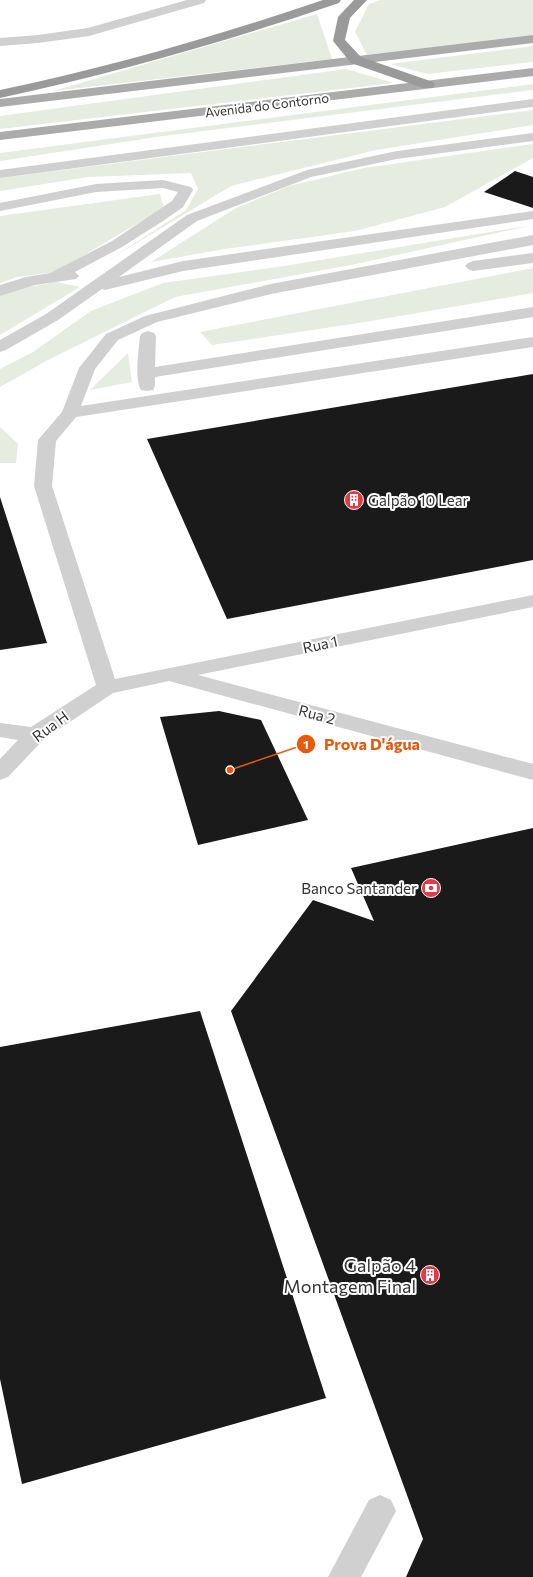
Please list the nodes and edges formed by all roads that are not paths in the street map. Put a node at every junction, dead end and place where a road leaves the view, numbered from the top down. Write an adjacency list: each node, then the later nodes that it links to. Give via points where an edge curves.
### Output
1 (200, 0): 5 (lane, via 89,32)
2 (335, 0): 9 (highway, via 212,40 130,63)
3 (361, 0): 6 (highway, via 344,17 339,41)
4 (533, 39): 6 (main road)
5 (0, 42)
6 (356, 60): 8 (highway); 10 (main road)
7 (533, 72): 8 (main road, Avenida do Contorno)
8 (428, 85): 12 (main road, Avenida do Contorno)
9 (0, 94)
10 (0, 103)
11 (533, 103): 14 (lane)
12 (0, 136)
13 (533, 136): 19 (lane, via 396,155 307,174 192,218)
14 (0, 174)
15 (0, 206): 20 (lane, via 96,188 163,184 186,190 178,204 158,218 117,244)
16 (533, 215): 21 (lane, via 183,266)
17 (533, 240): 25 (lane, via 270,289 151,319)
18 (533, 258): 24 (lane, via 270,301)
19 (112, 274): 20 (lane); 21 (lane)
20 (56, 276): 22 (lane, via 19,282)
21 (92, 288): 27 (lane, via 52,317)
22 (0, 290)
23 (533, 312): 28 (lane)
24 (148, 336): 25 (lane); 28 (lane)
25 (112, 337): 30 (lane, via 87,368)
26 (533, 342): 29 (lane)
27 (0, 347)
28 (146, 373): 29 (lane)
29 (149, 400): 30 (lane)
30 (70, 412): 33 (lane, via 47,440 42,486)
31 (533, 601): 32 (lane, Rua 1)
32 (170, 675): 33 (lane, Rua 1); 37 (lane, Rua 2)
33 (107, 687): 35 (lane, Rua H)
34 (0, 730): 35 (lane)
35 (35, 735): 36 (lane, Rua H)
36 (0, 772)
37 (533, 772)
38 (380, 1511): 39 (lane)
39 (344, 1577)

